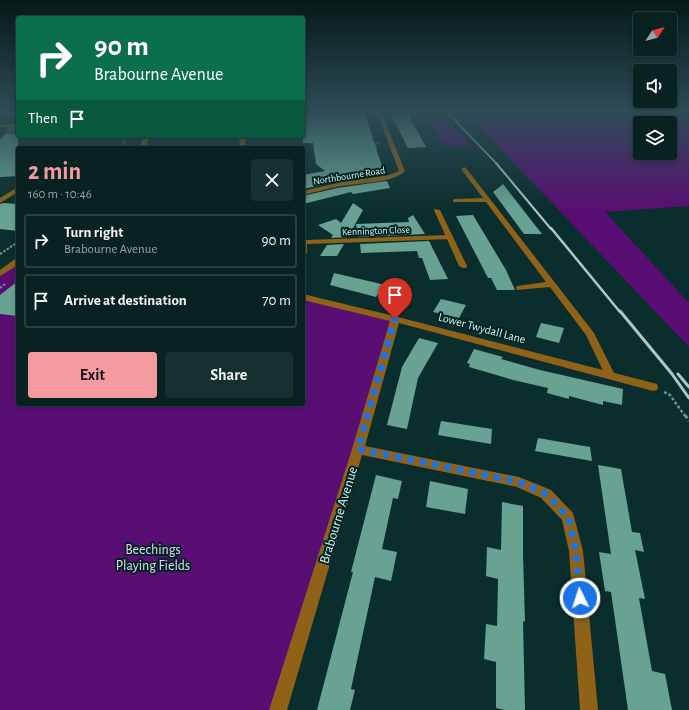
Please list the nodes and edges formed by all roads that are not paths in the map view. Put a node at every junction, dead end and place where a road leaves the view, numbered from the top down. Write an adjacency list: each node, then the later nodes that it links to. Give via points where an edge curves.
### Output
1 (391, 144): 4 (street, Northbourne Road, via 402,170 397,175)
2 (464, 169): 5 (street)
3 (16, 190): 6 (street)
4 (305, 193)
5 (488, 200): 7 (street); 14 (street)
6 (0, 201)
7 (455, 201)
8 (437, 210): 9 (street)
9 (449, 238): 10 (street, Kennington Close); 12 (street)
10 (305, 241)
11 (16, 264): 13 (street)
12 (463, 266)
13 (0, 274)
14 (551, 284): 15 (street); 18 (street, via 591,335)
15 (520, 288)
16 (305, 297): 17 (street, Lower Twydall Lane)
17 (395, 319): 18 (street, Lower Twydall Lane); 20 (street, Brabourne Avenue)
18 (610, 375): 19 (street, Lower Twydall Lane)
19 (653, 387)
20 (358, 449): 21 (street, Brabourne Avenue); 22 (street, via 519,482 546,494 568,517 576,551)
21 (278, 710)
22 (589, 710)

